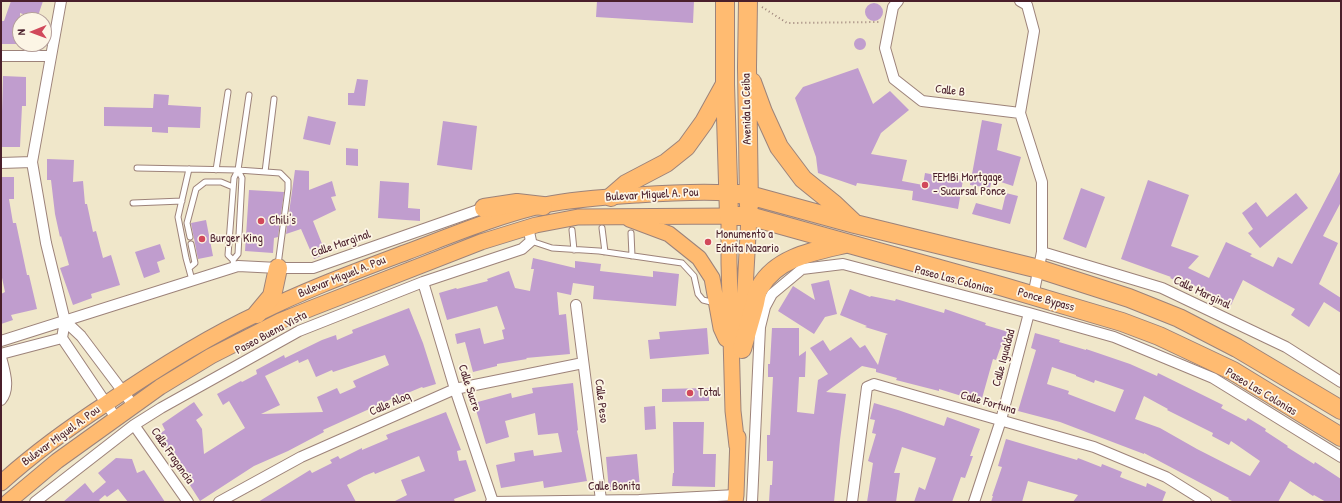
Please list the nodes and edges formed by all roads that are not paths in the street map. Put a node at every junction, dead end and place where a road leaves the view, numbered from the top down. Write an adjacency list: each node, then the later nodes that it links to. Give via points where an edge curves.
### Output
1 (61, 1): 7 (street)
2 (725, 1): 9 (highway, Avenida La Ceiba)
3 (898, 1): 13 (street, Calle B, via 893,7 885,48 894,79 922,101)
4 (1020, 1): 13 (street, via 1027,5 1034,31)
5 (754, 3): 8 (highway, Avenida La Ceiba)
6 (1, 56): 7 (street)
7 (51, 56): 14 (street)
8 (747, 67): 23 (highway, Avenida La Ceiba); 32 (highway, via 778,147 803,179)
9 (725, 84): 22 (highway, Avenida La Ceiba); 24 (highway, via 704,122 686,147 666,163 626,184)
10 (228, 92): 18 (lane)
11 (249, 95): 19 (lane)
12 (274, 99): 20 (lane)
13 (1020, 113): 43 (street, via 1042,182)
14 (32, 162): 15 (street); 53 (street, via 46,243)
15 (1, 163)
16 (137, 168): 17 (lane)
17 (189, 169): 18 (lane); 25 (lane)
18 (216, 170): 19 (lane)
19 (238, 170): 20 (lane); 21 (lane); 44 (lane, via 242,178 238,254)
20 (265, 172): 46 (lane, via 280,173 288,180)
21 (233, 187): 37 (lane, via 221,182 205,182 196,189 187,223); 44 (lane, via 228,255)
22 (728, 193): 23 (highway); 24 (main road, Bulevar Miguel A. Pou, via 674,192); 30 (highway, Avenida La Ceiba)
23 (749, 195): 31 (highway, Avenida La Ceiba); 32 (highway)
24 (611, 196): 27 (main road, Bulevar Miguel A. Pou)
25 (182, 201): 26 (lane); 45 (lane, via 178,217)
26 (133, 203)
27 (543, 206): 28 (highway, via 518,203); 52 (main road, Bulevar Miguel A. Pou, via 476,226 336,278)
28 (484, 208): 46 (street, Calle Marginal, via 313,268)
29 (621, 216): 30 (main road, Bulevar Miguel A. Pou); 36 (main road, Bulevar Miguel A. Pou, via 578,217); 49 (main road, via 669,234 700,258 712,278)
30 (729, 216): 31 (highway, Ponce Bypass); 56 (main road, via 729,263)
31 (749, 216): 39 (highway, Ponce Bypass); 56 (main road)
32 (855, 224): 43 (highway)
33 (602, 228): 41 (lane)
34 (572, 230): 40 (lane)
35 (631, 233): 42 (lane)
36 (529, 234): 40 (lane, via 552,248); 48 (street, Paseo Buena Vista, via 522,249); 64 (main road, Bulevar Miguel A. Pou, via 482,242 280,321 211,356)
37 (190, 237)
38 (191, 244): 45 (lane, via 195,263)
39 (846, 244): 51 (highway, Ponce Bypass); 56 (highway, via 812,252 785,262 774,270 759,287 748,330)
40 (574, 250): 41 (lane)
41 (605, 252): 42 (lane)
42 (632, 256): 49 (lane, via 682,263 694,276 698,294 703,300)
43 (1040, 261): 51 (street); 59 (street, Calle Marginal, via 1162,288 1286,347); 65 (highway, via 1179,318 1237,348)
44 (234, 264): 46 (street, Calle Marginal); 47 (street, Calle Marginal)
45 (189, 268): 47 (lane)
46 (278, 268): 52 (highway, via 272,296)
47 (192, 280): 53 (street, Calle Marginal)
48 (423, 282): 60 (street, Calle Sucre); 68 (street, Paseo Buena Vista, via 299,331)
49 (716, 304): 56 (main road, via 721,328)
50 (576, 305): 58 (street, Calle Peso)
51 (1031, 305): 67 (street, Calle Igualdad); 69 (highway, Ponce Bypass, via 1122,322 1159,336 1233,371); 70 (street, Paseo Las Colonias, via 1213,378); 79 (street, Paseo Las Colonias, via 843,264 802,270 772,294 760,327)
52 (256, 314): 61 (main road, Bulevar Miguel A. Pou, via 203,342)
53 (66, 321): 54 (street); 55 (street, Calle Marginal); 61 (street)
54 (62, 338): 57 (street); 63 (street)
55 (1, 341)
56 (736, 349): 72 (main road, via 740,412)
57 (1, 356): 62 (street, via 7,381)
58 (583, 363): 60 (street, Calle Aloq); 73 (street, Calle Peso)
59 (1341, 382)
60 (455, 390): 77 (street, Calle Aloq, via 301,457); 78 (street, Calle Sucre)
61 (124, 391): 63 (main road, Bulevar Miguel A. Pou); 64 (street)
62 (1, 400)
63 (106, 403): 66 (street); 71 (main road, Bulevar Miguel A. Pou)
64 (133, 406): 66 (main road, Bulevar Miguel A. Pou)
65 (1341, 410)
66 (116, 418): 74 (main road, Bulevar Miguel A. Pou, via 56,461)
67 (1001, 420): 80 (street, Calle Fortuna, via 874,384 867,387); 81 (street, Calle Igualdad); 82 (street, Calle Fortuna, via 1094,447 1166,477)
68 (134, 425): 75 (street, Paseo Buena Vista); 76 (street, Calle Fragancia)
69 (1341, 437)
70 (1341, 457)
71 (1, 483)
72 (736, 499): 73 (street, Calle Bonita)
73 (601, 500): 78 (street, Calle Bonita)
74 (8, 502)
75 (35, 502)
76 (188, 502)
77 (218, 502)
78 (492, 502)
79 (752, 502)
80 (852, 502)
81 (974, 502)
82 (1206, 502)

